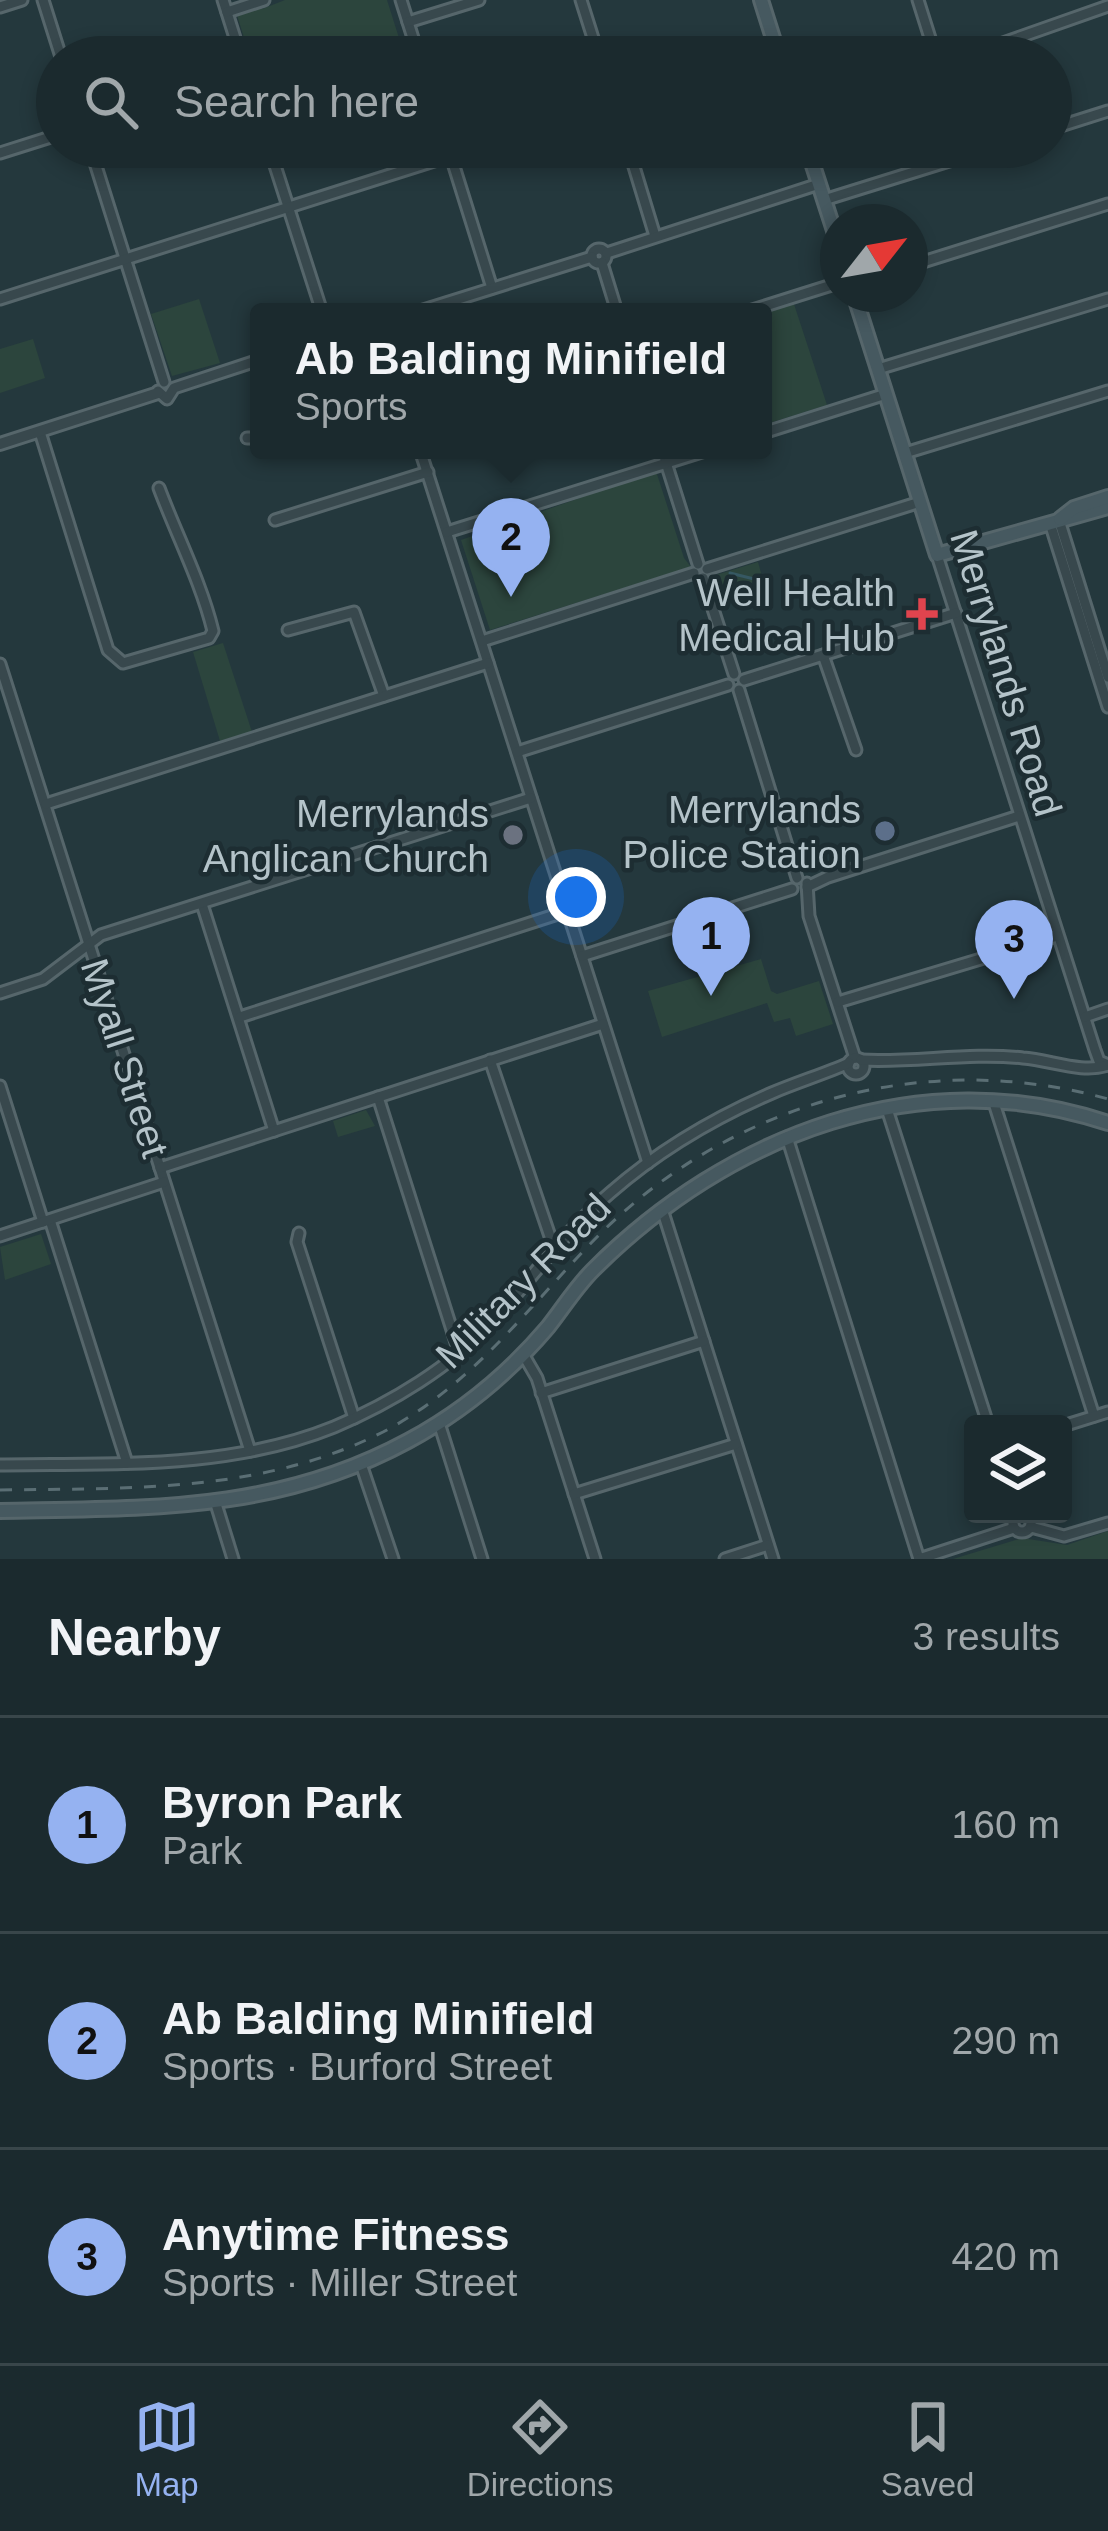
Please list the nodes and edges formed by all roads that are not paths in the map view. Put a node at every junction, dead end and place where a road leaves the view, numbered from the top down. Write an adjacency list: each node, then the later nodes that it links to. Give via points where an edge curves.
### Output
1 (22, 0): 11 (street)
2 (43, 0): 14 (street)
3 (223, 0): 12 (street)
4 (264, 0): 12 (street)
5 (401, 0): 13 (street)
6 (479, 0): 13 (street)
7 (581, 0): 17 (street)
8 (760, 0): 18 (main road)
9 (918, 0): 19 (street)
10 (1108, 6): 20 (street)
11 (0, 7)
12 (227, 12): 15 (street)
13 (408, 22): 16 (street)
14 (54, 36)
15 (234, 36)
16 (412, 36)
17 (592, 36)
18 (772, 36)
19 (929, 36)
20 (1023, 36)
21 (1108, 111): 22 (street)
22 (1072, 122)
23 (36, 142): 24 (street)
24 (0, 153)
25 (97, 168): 39 (street)
26 (276, 168): 36 (street)
27 (401, 168): 36 (street)
28 (455, 168): 41 (street)
29 (634, 168): 37 (street)
30 (814, 168): 32 (main road)
31 (927, 168): 33 (street)
32 (819, 184): 33 (main road); 37 (street)
33 (824, 200): 34 (main road)
34 (825, 204)
35 (1108, 205): 40 (street)
36 (289, 207): 39 (street); 45 (street)
37 (655, 236): 38 (street)
38 (600, 258): 41 (street); 47 (street)
39 (125, 259): 43 (street); 52 (street)
40 (928, 260)
41 (492, 288): 46 (street)
42 (820, 289): 48 (street)
43 (0, 299)
44 (1108, 299): 51 (street)
45 (319, 303)
46 (445, 303)
47 (614, 303)
48 (772, 304)
49 (860, 312): 51 (main road, Merrylands Road)
50 (250, 364): 52 (street)
51 (878, 369): 54 (main road, Merrylands Road)
52 (165, 388): 56 (street)
53 (1108, 391): 58 (street)
54 (886, 394): 55 (street); 58 (main road, Merrylands Road)
55 (772, 430)
56 (40, 432): 57 (street); 77 (street)
57 (0, 444)
58 (905, 454): 66 (main road, Merrylands Road)
59 (424, 459): 63 (street)
60 (665, 459): 62 (street)
61 (679, 459): 62 (street)
62 (666, 463): 70 (street); 72 (street)
63 (428, 472): 68 (street); 70 (street)
64 (159, 488): 77 (street, via 213,634)
65 (1108, 496): 69 (main road)
66 (920, 502): 71 (main road, Merrylands Road); 72 (street)
67 (1108, 507): 69 (main road)
68 (275, 520)
69 (1054, 522): 71 (main road); 81 (street); 84 (street)
70 (447, 532): 75 (street)
71 (938, 555): 73 (street, Merrylands Road)
72 (700, 571): 75 (street); 82 (street)
73 (956, 613): 76 (street); 89 (street, Merrylands Road)
74 (288, 630): 83 (street, via 354,613)
75 (482, 641): 78 (street)
76 (823, 655): 82 (street); 85 (street)
77 (117, 661): 80 (street)
78 (488, 663): 83 (street); 86 (street)
79 (0, 664): 88 (street, Myall Street)
80 (110, 677)
81 (1108, 677)
82 (736, 682): 86 (street); 90 (street)
83 (384, 696): 88 (street)
84 (1108, 707)
85 (856, 750)
86 (517, 752): 87 (street)
87 (531, 798): 91 (street); 92 (street)
88 (46, 804): 94 (street, Myall Street)
89 (1019, 816): 90 (street); 93 (street, Merrylands Road)
90 (800, 886): 95 (street); 97 (street)
91 (202, 904): 94 (street); 99 (street)
92 (567, 911): 95 (street); 99 (street)
93 (1058, 936): 97 (street); 100 (street, Merrylands Road)
94 (89, 943): 96 (street, via 43,979); 113 (street, Myall Street)
95 (582, 956): 101 (street)
96 (0, 993)
97 (838, 1002): 103 (street)
98 (1108, 1010): 100 (street)
99 (239, 1017): 110 (street)
100 (1084, 1017): 104 (street, Merrylands Road)
101 (603, 1024): 102 (street); 112 (street)
102 (490, 1060): 106 (street); 119 (street)
103 (855, 1065): 104 (street, Military Road, via 986,1055); 112 (street, Military Road, via 739,1108)
104 (1108, 1065)
105 (0, 1087): 116 (street)
106 (378, 1096): 110 (street); 121 (street)
107 (994, 1103): 108 (main road); 109 (main road); 126 (street)
108 (887, 1108): 111 (main road); 125 (street)
109 (1108, 1123)
110 (274, 1131): 113 (street)
111 (787, 1137): 115 (main road, via 719,1169); 150 (street)
112 (648, 1162): 119 (street, Military Road)
113 (160, 1168): 114 (street, Myall Street)
114 (164, 1182): 116 (street); 131 (street, Myall Street)
115 (662, 1209): 120 (street); 122 (main road, via 584,1279)
116 (46, 1221): 118 (street); 132 (street)
117 (299, 1233): 127 (street)
118 (0, 1236)
119 (554, 1248): 121 (street, Military Road)
120 (704, 1341): 123 (street); 130 (street)
121 (459, 1352): 127 (street, Military Road)
122 (523, 1354): 123 (street); 128 (main road)
123 (541, 1393): 135 (street)
124 (1108, 1412): 126 (street)
125 (985, 1415)
126 (1094, 1416): 129 (street)
127 (354, 1418): 131 (street, Military Road)
128 (439, 1423): 134 (main road); 146 (street)
129 (1072, 1423)
130 (736, 1444): 135 (street); 143 (street)
131 (250, 1451): 132 (street, Military Road)
132 (128, 1462): 133 (street, Military Road)
133 (0, 1464)
134 (361, 1464): 136 (main road); 145 (street)
135 (574, 1494): 147 (street)
136 (216, 1504): 137 (main road); 144 (street)
137 (0, 1511)
138 (1108, 1522): 141 (street, via 1064,1536)
139 (1013, 1523): 142 (street)
140 (1030, 1523): 141 (street)
141 (1030, 1527): 142 (street)
142 (1014, 1528): 150 (street)
143 (769, 1545): 148 (street); 149 (street)
144 (233, 1559)
145 (393, 1559)
146 (482, 1559)
147 (595, 1559)
148 (725, 1559)
149 (773, 1559)
150 (919, 1559)

